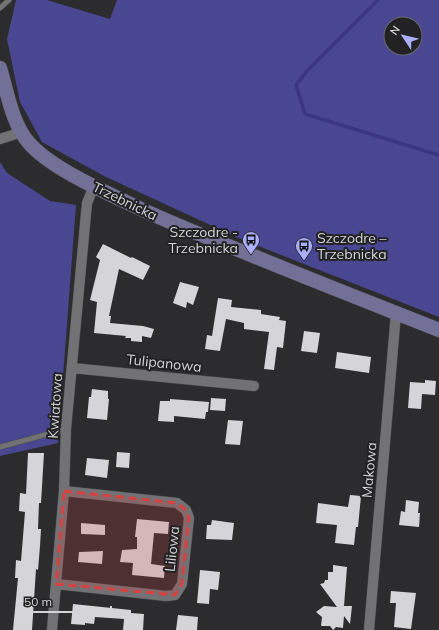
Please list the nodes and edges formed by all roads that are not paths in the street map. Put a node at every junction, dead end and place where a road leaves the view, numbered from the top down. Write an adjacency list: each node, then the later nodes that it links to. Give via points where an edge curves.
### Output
1 (9, 0): 2 (lane)
2 (0, 8)
3 (0, 68): 4 (street, Trzebnicka, via 12,111)
4 (22, 132): 5 (street); 6 (street, Trzebnicka, via 44,158)
5 (0, 139)
6 (94, 186): 7 (street, Trzebnicka, via 184,229); 9 (street, Kwiatowa, via 87,203)
7 (396, 313): 8 (street, Trzebnicka); 16 (street, Makowa)
8 (439, 330)
9 (72, 368): 10 (street, Tulipanowa); 11 (street, Kwiatowa)
10 (254, 386)
11 (66, 429): 12 (lane); 13 (street, Kwiatowa)
12 (0, 447)
13 (64, 491): 14 (street, Kwiatowa); 14 (street, Liliowa, via 177,503 186,510 189,518 182,584 175,595)
14 (56, 584): 15 (street, Kwiatowa)
15 (52, 630)
16 (369, 630)

